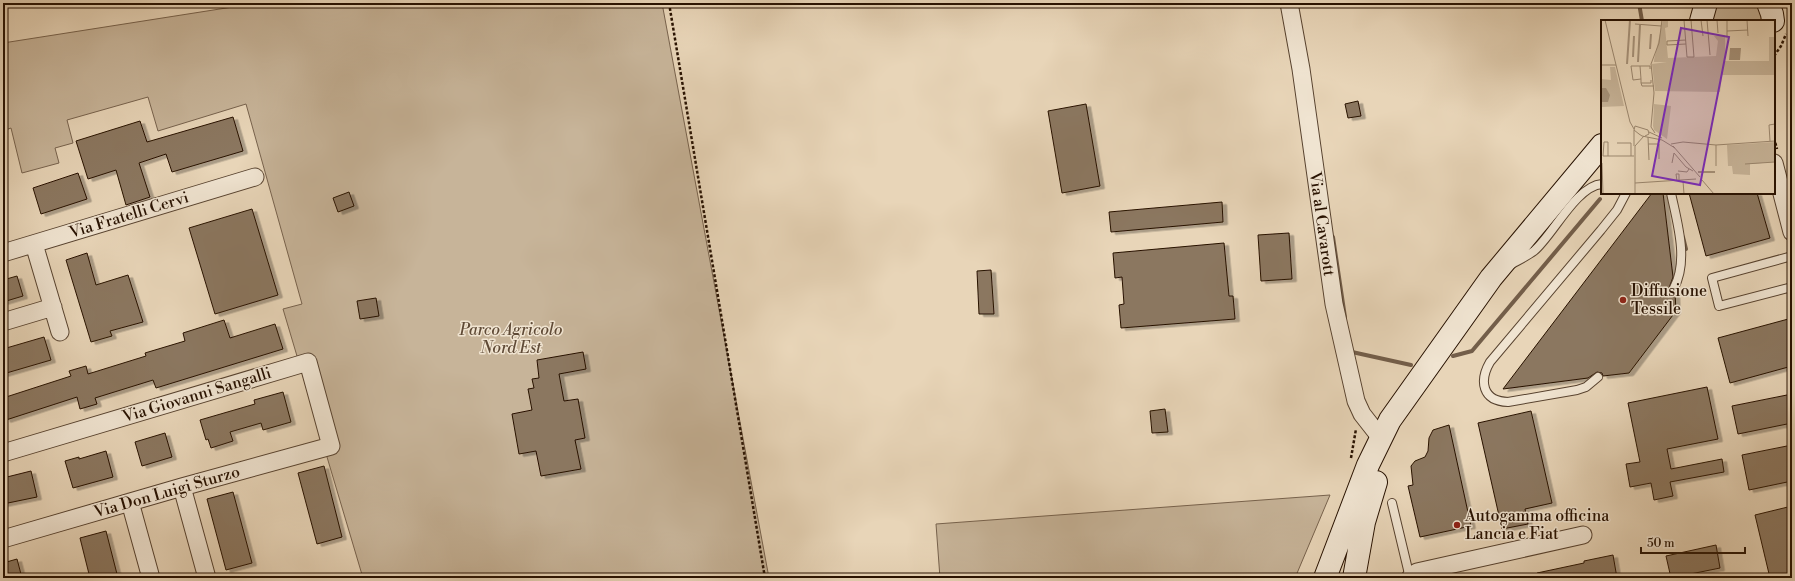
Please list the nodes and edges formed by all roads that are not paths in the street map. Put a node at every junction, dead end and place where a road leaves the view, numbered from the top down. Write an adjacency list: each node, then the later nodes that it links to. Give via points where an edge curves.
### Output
1 (1289, 3): 21 (street, Via al Cavarott, via 1301,69 1334,304 1356,401 1362,414)
2 (1601, 146): 13 (main road)
3 (1775, 166): 8 (street)
4 (255, 177): 10 (street, Via Fratelli Cervi)
5 (1601, 184): 13 (lane, via 1583,193 1534,251)
6 (1671, 194): 15 (lane, via 1681,264 1680,277)
7 (1622, 195): 19 (lane, via 1617,210 1490,362 1483,380 1486,392 1500,401 1508,402 1577,390 1586,387)
8 (1789, 209): 9 (street)
9 (1792, 232)
10 (34, 244): 11 (street, Via Fratelli Cervi); 16 (street)
11 (3, 253)
12 (1792, 256): 14 (lane, via 1712,278 1719,306)
13 (1492, 278): 20 (main road)
14 (1792, 286)
15 (1674, 288)
16 (52, 307): 17 (street); 18 (street)
17 (3, 322)
18 (60, 332)
19 (1598, 377)
20 (1416, 382): 21 (main road); 32 (main road, via 1381,467 1364,522)
21 (1380, 437): 31 (main road)
22 (332, 446): 23 (street, Via Giovanni Sangalli, via 308,362); 24 (street, Via Don Luigi Sturzo)
23 (3, 453)
24 (182, 487): 25 (street, Via Don Luigi Sturzo); 30 (street)
25 (130, 502): 28 (street, Via Don Luigi Sturzo); 29 (street)
26 (1392, 503): 33 (lane)
27 (1583, 535): 33 (street, via 1417,572)
28 (3, 539)
29 (151, 578)
30 (207, 578)
31 (1325, 578)
32 (1354, 578)
33 (1410, 578)

